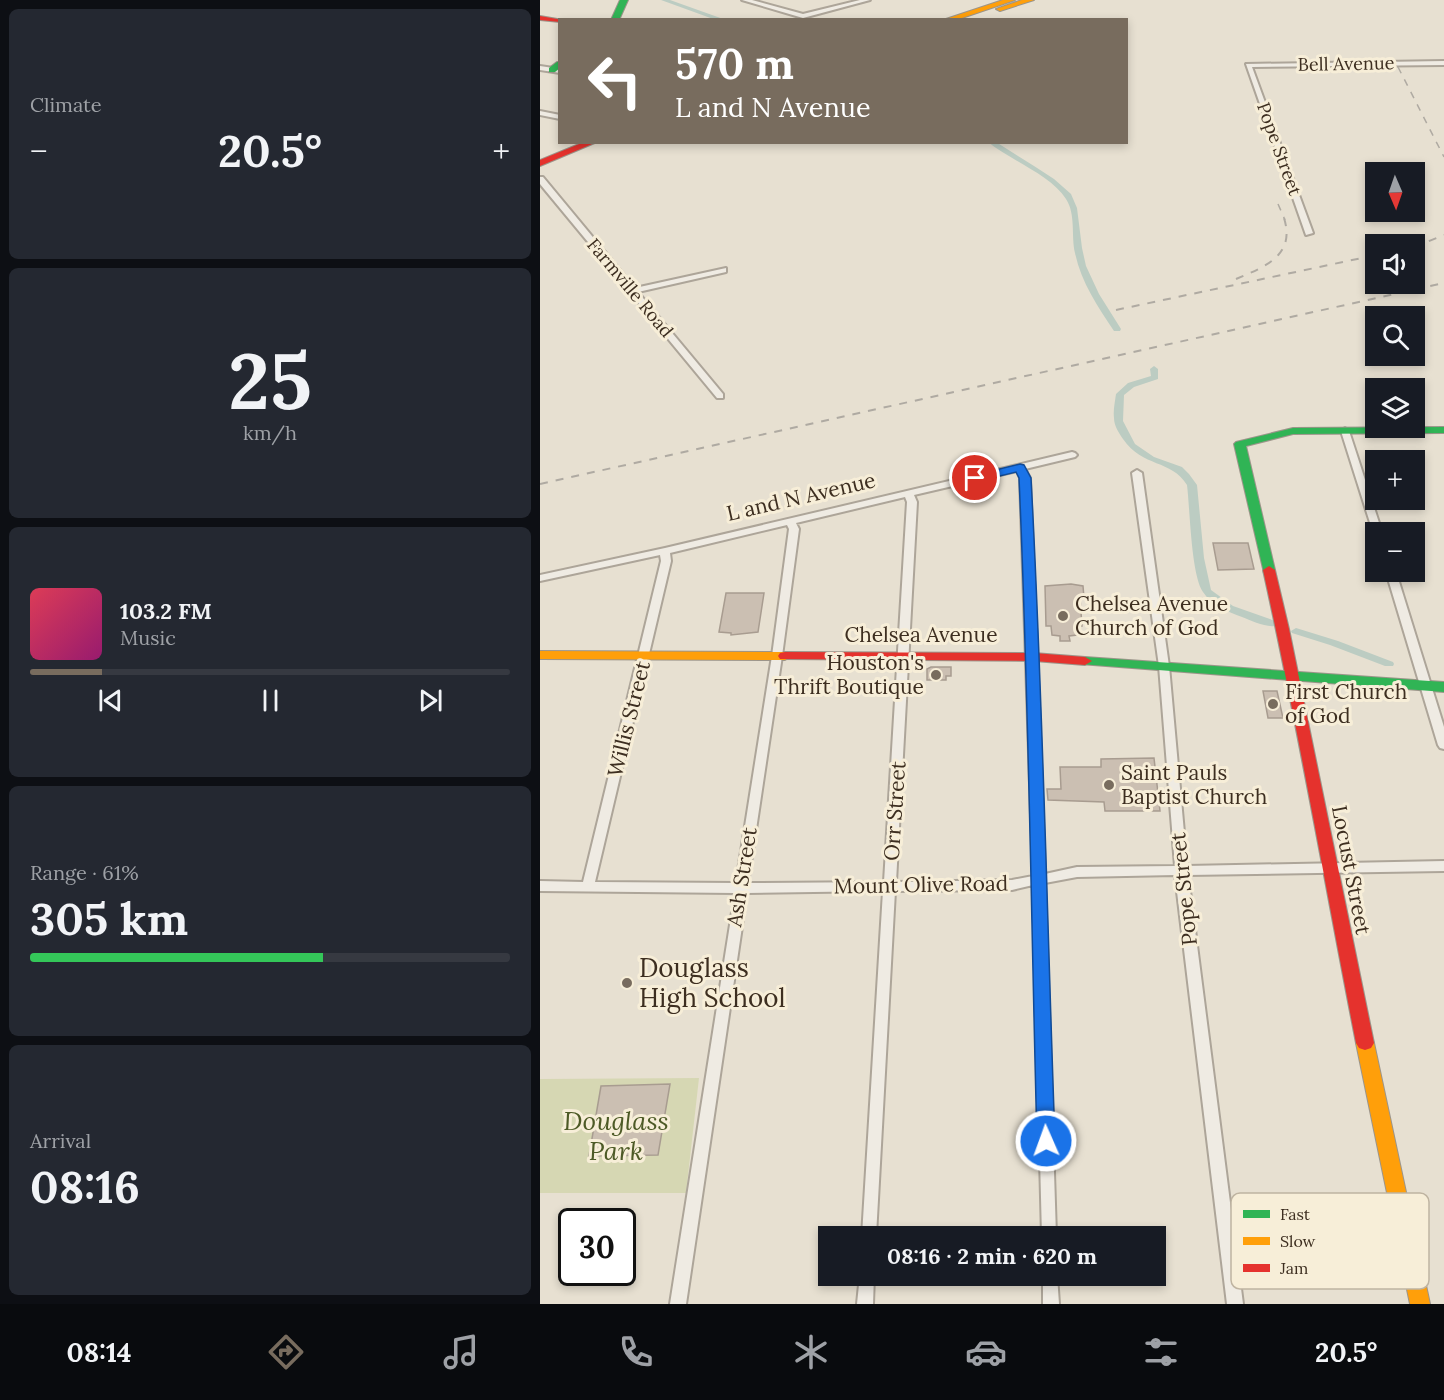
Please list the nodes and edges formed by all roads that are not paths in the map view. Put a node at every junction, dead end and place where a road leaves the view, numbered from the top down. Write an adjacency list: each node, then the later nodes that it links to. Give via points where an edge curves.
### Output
1 (624, 0): 7 (street)
2 (745, 0): 3 (street, via 803,16)
3 (867, 0)
4 (1030, 0): 5 (street)
5 (1002, 3): 8 (street); 9 (street)
6 (540, 18): 10 (street)
7 (616, 18)
8 (953, 18)
9 (970, 18)
10 (558, 20)
11 (1444, 63): 12 (street, Bell Avenue)
12 (1248, 65): 19 (street, Pope Street)
13 (540, 113): 14 (street)
14 (558, 117)
15 (570, 144): 17 (street)
16 (587, 144): 17 (street)
17 (542, 159)
18 (540, 179): 21 (street, Farmville Road)
19 (1309, 234)
20 (723, 270): 21 (street)
21 (633, 291): 22 (street, Farmville Road)
22 (720, 396)
23 (1345, 430): 24 (street); 30 (street); 40 (street, Locust Street, via 1293,431 1240,444)
24 (1444, 430)
25 (1072, 455): 26 (street, L and N Avenue)
26 (1020, 468): 28 (street, L and N Avenue); 38 (street, via 1025,478)
27 (1137, 473): 39 (street, Pope Street)
28 (909, 494): 29 (street, L and N Avenue); 35 (street, Orr Street, via 912,502)
29 (790, 521): 31 (street, L and N Avenue); 37 (street, Ash Street, via 794,529)
30 (1375, 522)
31 (665, 551): 32 (street, L and N Avenue); 36 (street, Willis Street)
32 (540, 578)
33 (1394, 582): 41 (street)
34 (540, 655): 36 (street, Chelsea Avenue)
35 (905, 655): 37 (street, Chelsea Avenue); 38 (street, Chelsea Avenue); 48 (street, Orr Street)
36 (645, 656): 37 (street, Chelsea Avenue); 50 (street, Willis Street)
37 (777, 656): 51 (street, Ash Street)
38 (1034, 657): 39 (street, Chelsea Avenue); 47 (street)
39 (1164, 666): 40 (street, Chelsea Avenue); 46 (street, Pope Street)
40 (1294, 676): 41 (street, Chelsea Avenue); 45 (street, Locust Street)
41 (1427, 686): 42 (street, Chelsea Avenue); 43 (street)
42 (1444, 687)
43 (1444, 745)
44 (1444, 866): 45 (street, Mount Olive Road)
45 (1329, 869): 46 (street, Mount Olive Road); 52 (street, Locust Street)
46 (1181, 871): 47 (street, Mount Olive Road, via 1077,872); 55 (street, Pope Street)
47 (1037, 880): 48 (street, Mount Olive Road, via 1012,885); 54 (street)
48 (890, 885): 51 (street, Mount Olive Road); 53 (street, Orr Street)
49 (540, 886): 50 (street, Mount Olive Road)
50 (588, 886): 51 (street, Mount Olive Road)
51 (741, 888): 60 (street, Ash Street)
52 (1397, 1193)
53 (870, 1226)
54 (1049, 1226)
55 (1231, 1272)
56 (866, 1286): 61 (street)
57 (1050, 1286): 62 (street)
58 (1233, 1289): 63 (street, Pope Street)
59 (1417, 1289): 64 (street, Locust Street)
60 (678, 1304)
61 (865, 1304)
62 (1051, 1304)
63 (1235, 1304)
64 (1420, 1304)

